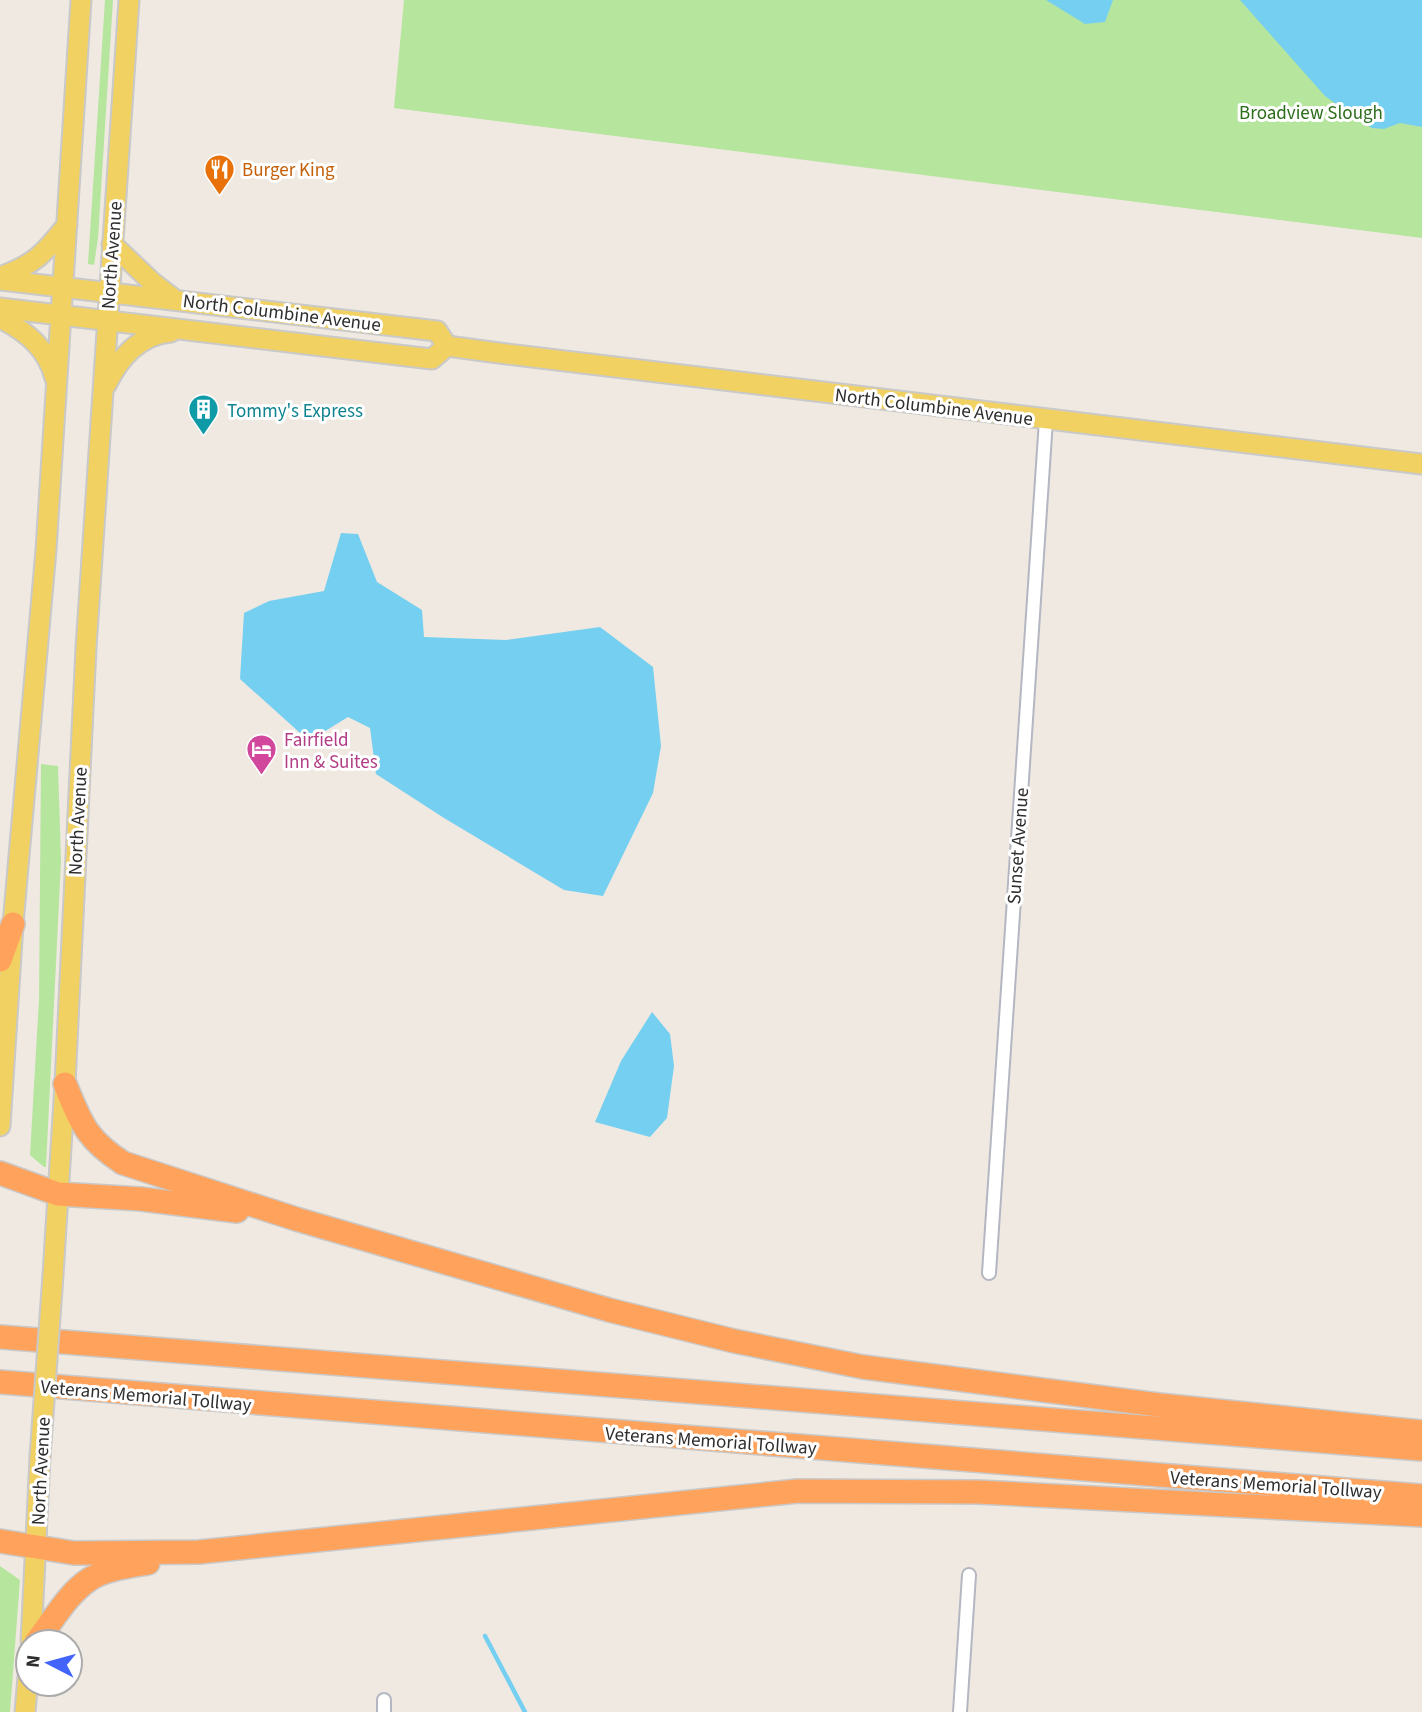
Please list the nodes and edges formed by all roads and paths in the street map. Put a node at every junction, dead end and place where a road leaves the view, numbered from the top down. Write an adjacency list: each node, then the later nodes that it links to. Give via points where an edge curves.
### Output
1 (81, 0): 3 (main road)
2 (130, 0): 4 (main road, North Avenue)
3 (67, 225): 5 (main road, via 29,266); 6 (main road)
4 (112, 244): 7 (main road, North Avenue); 8 (main road)
5 (0, 278): 6 (main road, North Columbine Avenue)
6 (63, 287): 7 (main road, North Columbine Avenue); 10 (main road)
7 (109, 292): 8 (main road, North Columbine Avenue); 12 (main road, North Avenue)
8 (174, 299): 14 (main road, North Columbine Avenue, via 437,331)
9 (0, 308): 10 (main road, North Columbine Avenue)
10 (61, 315): 12 (main road, North Columbine Avenue); 15 (main road)
11 (0, 318): 15 (main road, via 43,349)
12 (107, 321): 13 (main road, North Columbine Avenue); 16 (main road, North Avenue)
13 (189, 330): 14 (main road, North Columbine Avenue, via 432,359); 16 (main road, via 155,334 133,348 118,362)
14 (447, 346): 17 (main road, North Columbine Avenue)
15 (57, 386): 19 (main road)
16 (102, 392): 21 (main road, North Avenue)
17 (1046, 419): 18 (main road, North Columbine Avenue); 26 (street, Sunset Avenue)
18 (1422, 464)
19 (13, 924): 20 (highway); 22 (main road)
20 (0, 960)
21 (65, 1084): 24 (main road, North Avenue); 25 (highway, via 89,1136 123,1163)
22 (0, 1126)
23 (0, 1173): 24 (highway)
24 (58, 1194): 25 (highway, via 141,1199); 34 (main road, North Avenue, bridge)
25 (296, 1219): 29 (highway, via 609,1310 863,1367 1159,1405)
26 (989, 1273)
27 (0, 1337): 30 (highway)
28 (0, 1382): 31 (highway, Veterans Memorial Tollway)
29 (1422, 1432)
30 (1422, 1449)
31 (1422, 1496)
32 (1422, 1515): 35 (highway, via 978,1492 798,1491)
33 (0, 1541): 34 (highway)
34 (36, 1545): 35 (highway, via 74,1553); 37 (main road, North Avenue)
35 (198, 1552): 38 (highway, via 92,1578 76,1590)
36 (970, 1574): 39 (street)
37 (32, 1628)
38 (47, 1628)
39 (960, 1712)

